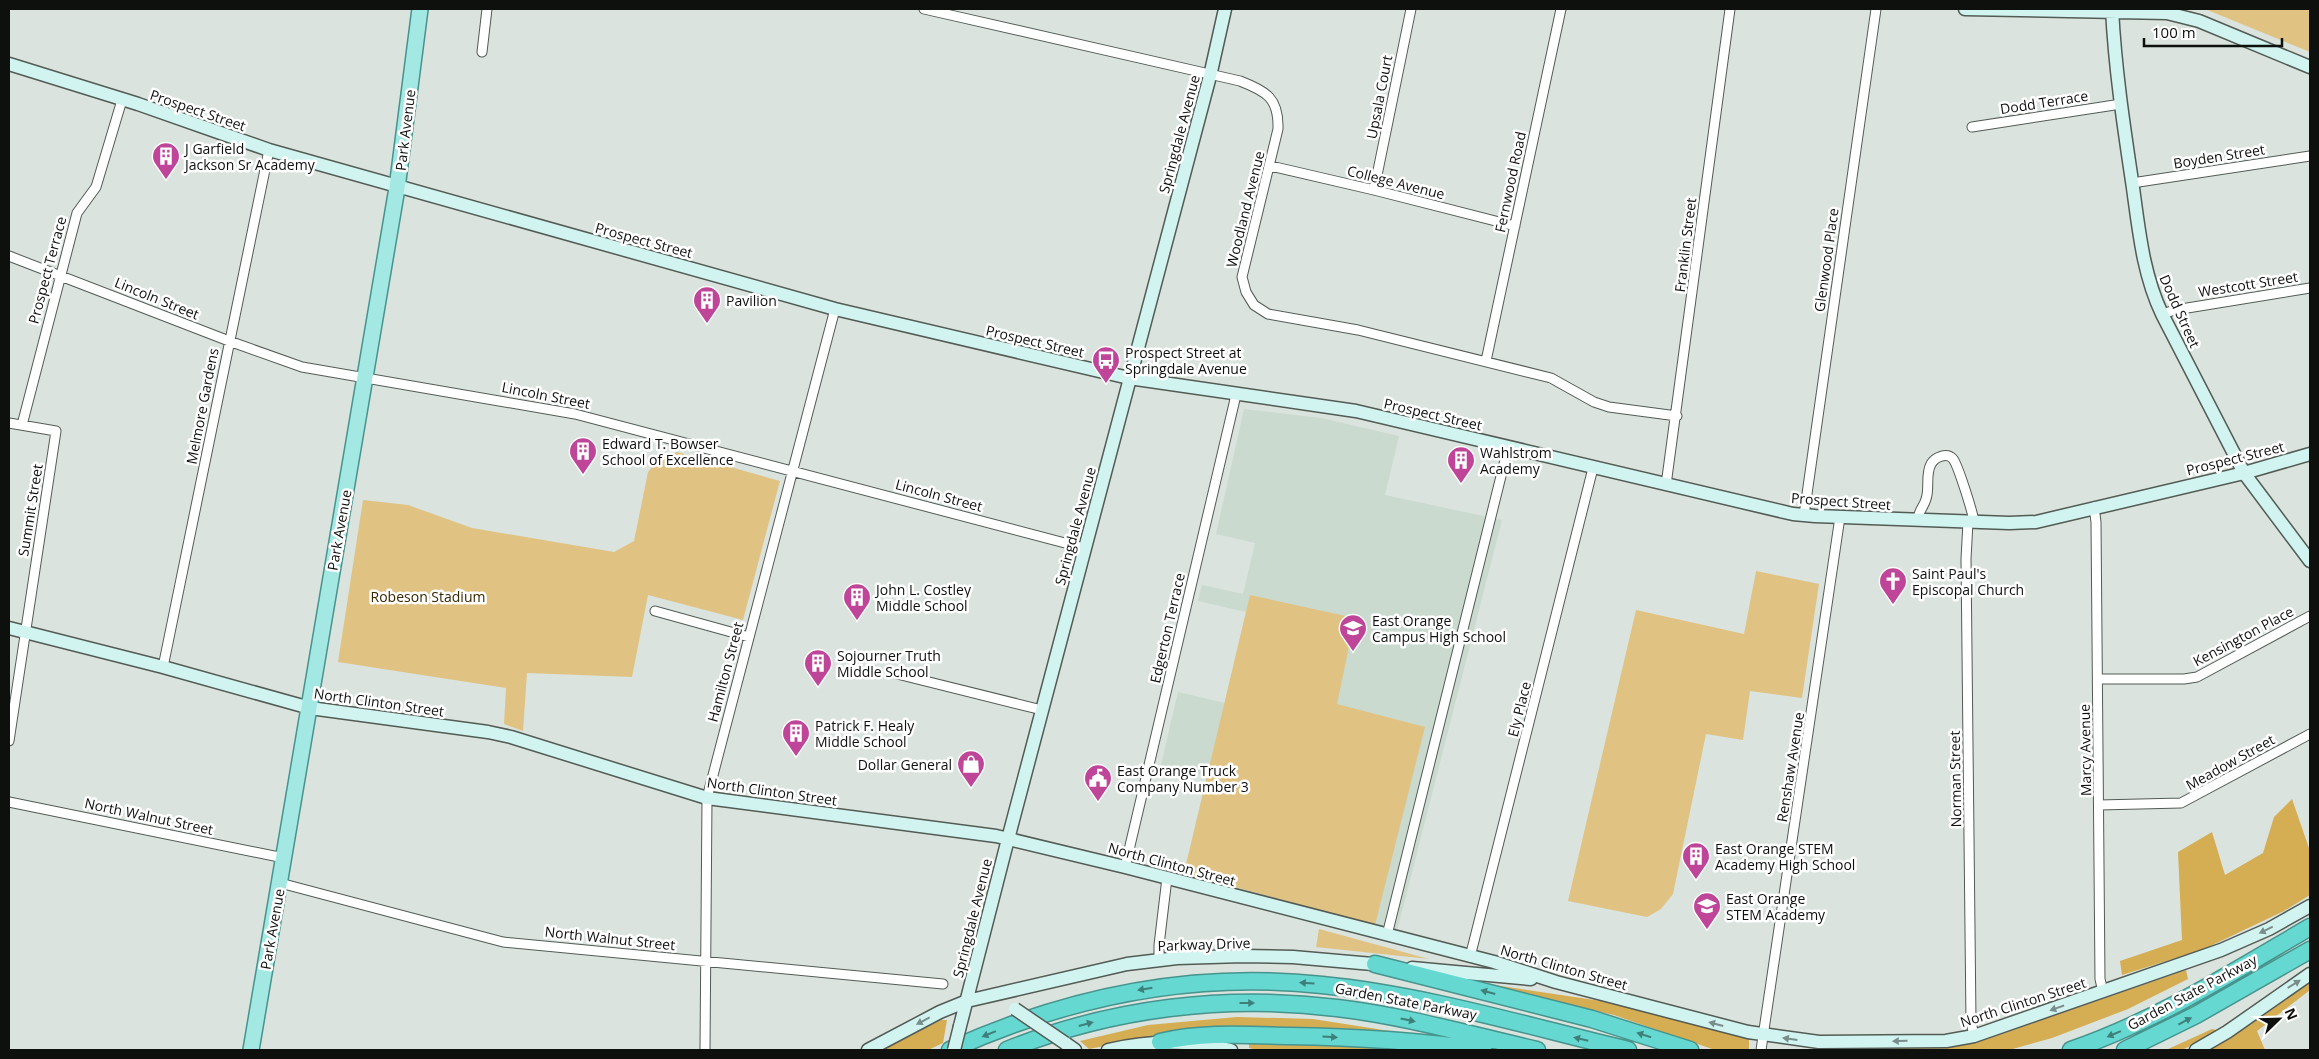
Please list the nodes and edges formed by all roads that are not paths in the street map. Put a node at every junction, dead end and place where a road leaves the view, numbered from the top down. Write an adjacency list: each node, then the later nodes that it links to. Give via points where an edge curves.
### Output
1 (420, 9): 22 (main road, Park Avenue)
2 (488, 9): 11 (street)
3 (924, 9): 14 (street, Woodland Avenue)
4 (1225, 9): 14 (street, Springdale Avenue)
5 (1410, 9): 23 (street, Upsala Court)
6 (1561, 9): 24 (street, Fernwood Road)
7 (1730, 9): 35 (street, Franklin Street)
8 (1876, 9): 45 (street, Glenwood Place)
9 (1965, 9): 10 (street)
10 (2112, 10): 13 (street, via 2184,16); 16 (street, Dodd Street)
11 (482, 52)
12 (9, 64): 15 (street, Prospect Street)
13 (2310, 67)
14 (1210, 76): 20 (street, Woodland Avenue, via 1240,81 1260,89 1272,100 1279,113); 33 (street, Springdale Avenue)
15 (122, 100): 18 (street, Prospect Street); 26 (street, Prospect Terrace, via 96,187 77,213)
16 (2121, 104): 17 (street, Dodd Terrace); 21 (street, Dodd Street)
17 (1972, 127)
18 (269, 150): 22 (street, Prospect Street); 30 (street, Melmore Gardens)
19 (2310, 156): 21 (street, Boyden Street)
20 (1271, 166): 23 (street, College Avenue); 31 (street, Woodland Avenue, via 1242,277 1254,305 1268,314 1284,318 1358,330)
21 (2132, 183): 29 (street, Dodd Street, via 2146,273)
22 (397, 188): 28 (street, Prospect Street); 32 (main road, Park Avenue)
23 (1374, 190): 24 (street, College Avenue)
24 (1515, 226): 31 (street, Fernwood Road)
25 (9, 256): 26 (street, Lincoln Street)
26 (60, 274): 30 (street, Lincoln Street); 37 (street, Prospect Terrace)
27 (2310, 288): 29 (street, Westcott Street)
28 (835, 309): 33 (street, Prospect Street); 41 (street, Hamilton Street)
29 (2162, 314): 42 (street, Dodd Street)
30 (229, 342): 32 (street, Lincoln Street, via 302,367); 56 (street, Melmore Gardens)
31 (1486, 361): 35 (street, Woodland Avenue, via 1551,378 1609,407)
32 (365, 376): 41 (street, Lincoln Street, via 575,414); 59 (main road, Park Avenue)
33 (1129, 378): 34 (street, Prospect Street); 49 (street, Springdale Avenue)
34 (1236, 395): 38 (street, Prospect Street, via 1356,411); 68 (street, Edgerton Terrace)
35 (1676, 416): 43 (street, Franklin Street)
36 (9, 423): 37 (street)
37 (22, 425): 54 (street, Summit Street, via 56,431)
38 (1508, 448): 40 (street, Prospect Street); 73 (street)
39 (2310, 454): 42 (street, Prospect Street)
40 (1593, 468): 43 (street, Prospect Street); 75 (street, Ely Place)
41 (792, 471): 49 (street, Lincoln Street); 55 (street, Hamilton Street)
42 (2244, 473): 44 (street, Prospect Street); 50 (street, Dodd Street)
43 (1666, 485): 45 (street, Prospect Street)
44 (2094, 507): 48 (street, Prospect Street, via 2036,522); 58 (street, Marcy Avenue)
45 (1804, 516): 46 (street, Prospect Street)
46 (1840, 517): 47 (street, Prospect Street); 85 (street, Renshaw Avenue)
47 (1918, 520): 48 (street, Prospect Street); 48 (street, Norman Street, via 1918,513 1927,498 1932,462 1945,455 1955,462 1971,505)
48 (1971, 522): 86 (street, Norman Street, via 1966,559 1970,992)
49 (1084, 548): 60 (street, Springdale Avenue)
50 (2310, 561)
51 (655, 611): 55 (street)
52 (2310, 616): 58 (street, Kensington Place, via 2196,676)
53 (9, 628): 54 (street, North Clinton Street)
54 (24, 632): 56 (street, North Clinton Street); 62 (street, Summit Street)
55 (749, 636): 63 (street, Hamilton Street)
56 (163, 667): 59 (street, North Clinton Street)
57 (897, 674): 60 (street)
58 (2098, 679): 65 (street, Marcy Avenue)
59 (310, 708): 63 (street, North Clinton Street, via 511,737); 67 (main road, Park Avenue)
60 (1042, 710): 66 (street, Springdale Avenue)
61 (2310, 734): 65 (street, Meadow Street, via 2187,801)
62 (9, 741)
63 (707, 798): 66 (street, North Clinton Street); 77 (street, Hamilton Street)
64 (9, 802): 67 (street, North Walnut Street)
65 (2099, 805): 83 (street, Marcy Avenue, via 2100,979)
66 (1008, 839): 68 (street, North Clinton Street); 84 (street, Springdale Avenue)
67 (284, 858): 70 (main road, Park Avenue)
68 (1125, 867): 69 (street, North Clinton Street)
69 (1167, 878): 73 (street, North Clinton Street); 76 (street)
70 (280, 883): 77 (street, North Walnut Street, via 503,942); 90 (main road, Park Avenue)
71 (2309, 907): 83 (street, North Clinton Street, one-way to 83, via 2238,943)
72 (2310, 927): 103 (highway, Garden State Parkway, one-way to 103, via 2150,1017)
73 (1387, 935): 75 (street, North Clinton Street)
74 (2310, 950): 104 (highway, Garden State Parkway, one-way to 74, via 2196,1015)
75 (1470, 956): 80 (street, North Clinton Street)
76 (1159, 960): 78 (street, Parkway Drive, via 1243,956); 82 (street, Parkway Drive, via 1092,971)
77 (706, 963): 81 (street, North Walnut Street); 91 (street, Hamilton Street)
78 (1375, 964): 80 (street, Parkway Drive); 101 (highway, one-way to 78, via 1582,1016)
79 (2310, 974): 105 (street, one-way to 79)
80 (1556, 982): 85 (street, North Clinton Street, one-way to 80)
81 (943, 984)
82 (1032, 986): 84 (street, Parkway Drive); 88 (street, bridge, via 1014,995 1015,1009)
83 (2103, 992): 86 (street, North Clinton Street, one-way to 86)
84 (967, 1001): 92 (street, Parkway Drive, one-way to 92); 94 (street, Springdale Avenue, bridge)
85 (1763, 1035): 86 (street, North Clinton Street, one-way to 85, via 1946,1040 1819,1042); 102 (street, Renshaw Avenue)
86 (1974, 1036)
87 (1160, 1042): 89 (street); 97 (street, via 1187,1042); 98 (highway, one-way to 98, via 1202,1035 1307,1036)
88 (1070, 1047)
89 (1144, 1047): 96 (street)
90 (250, 1050)
91 (705, 1050)
92 (868, 1050)
93 (950, 1050): 100 (highway, Garden State Parkway, one-way to 93, via 1406,998 1322,985 1256,981 1172,986 1121,994 1040,1015)
94 (954, 1050)
95 (1007, 1050): 99 (highway, Garden State Parkway, one-way to 99, via 1064,1030 1127,1014 1191,1005 1248,1002 1370,1013)
96 (1108, 1050)
97 (1231, 1050)
98 (1483, 1050)
99 (1537, 1050)
100 (1628, 1050)
101 (1690, 1050)
102 (1761, 1050)
103 (2071, 1050)
104 (2126, 1050)
105 (2196, 1050)

